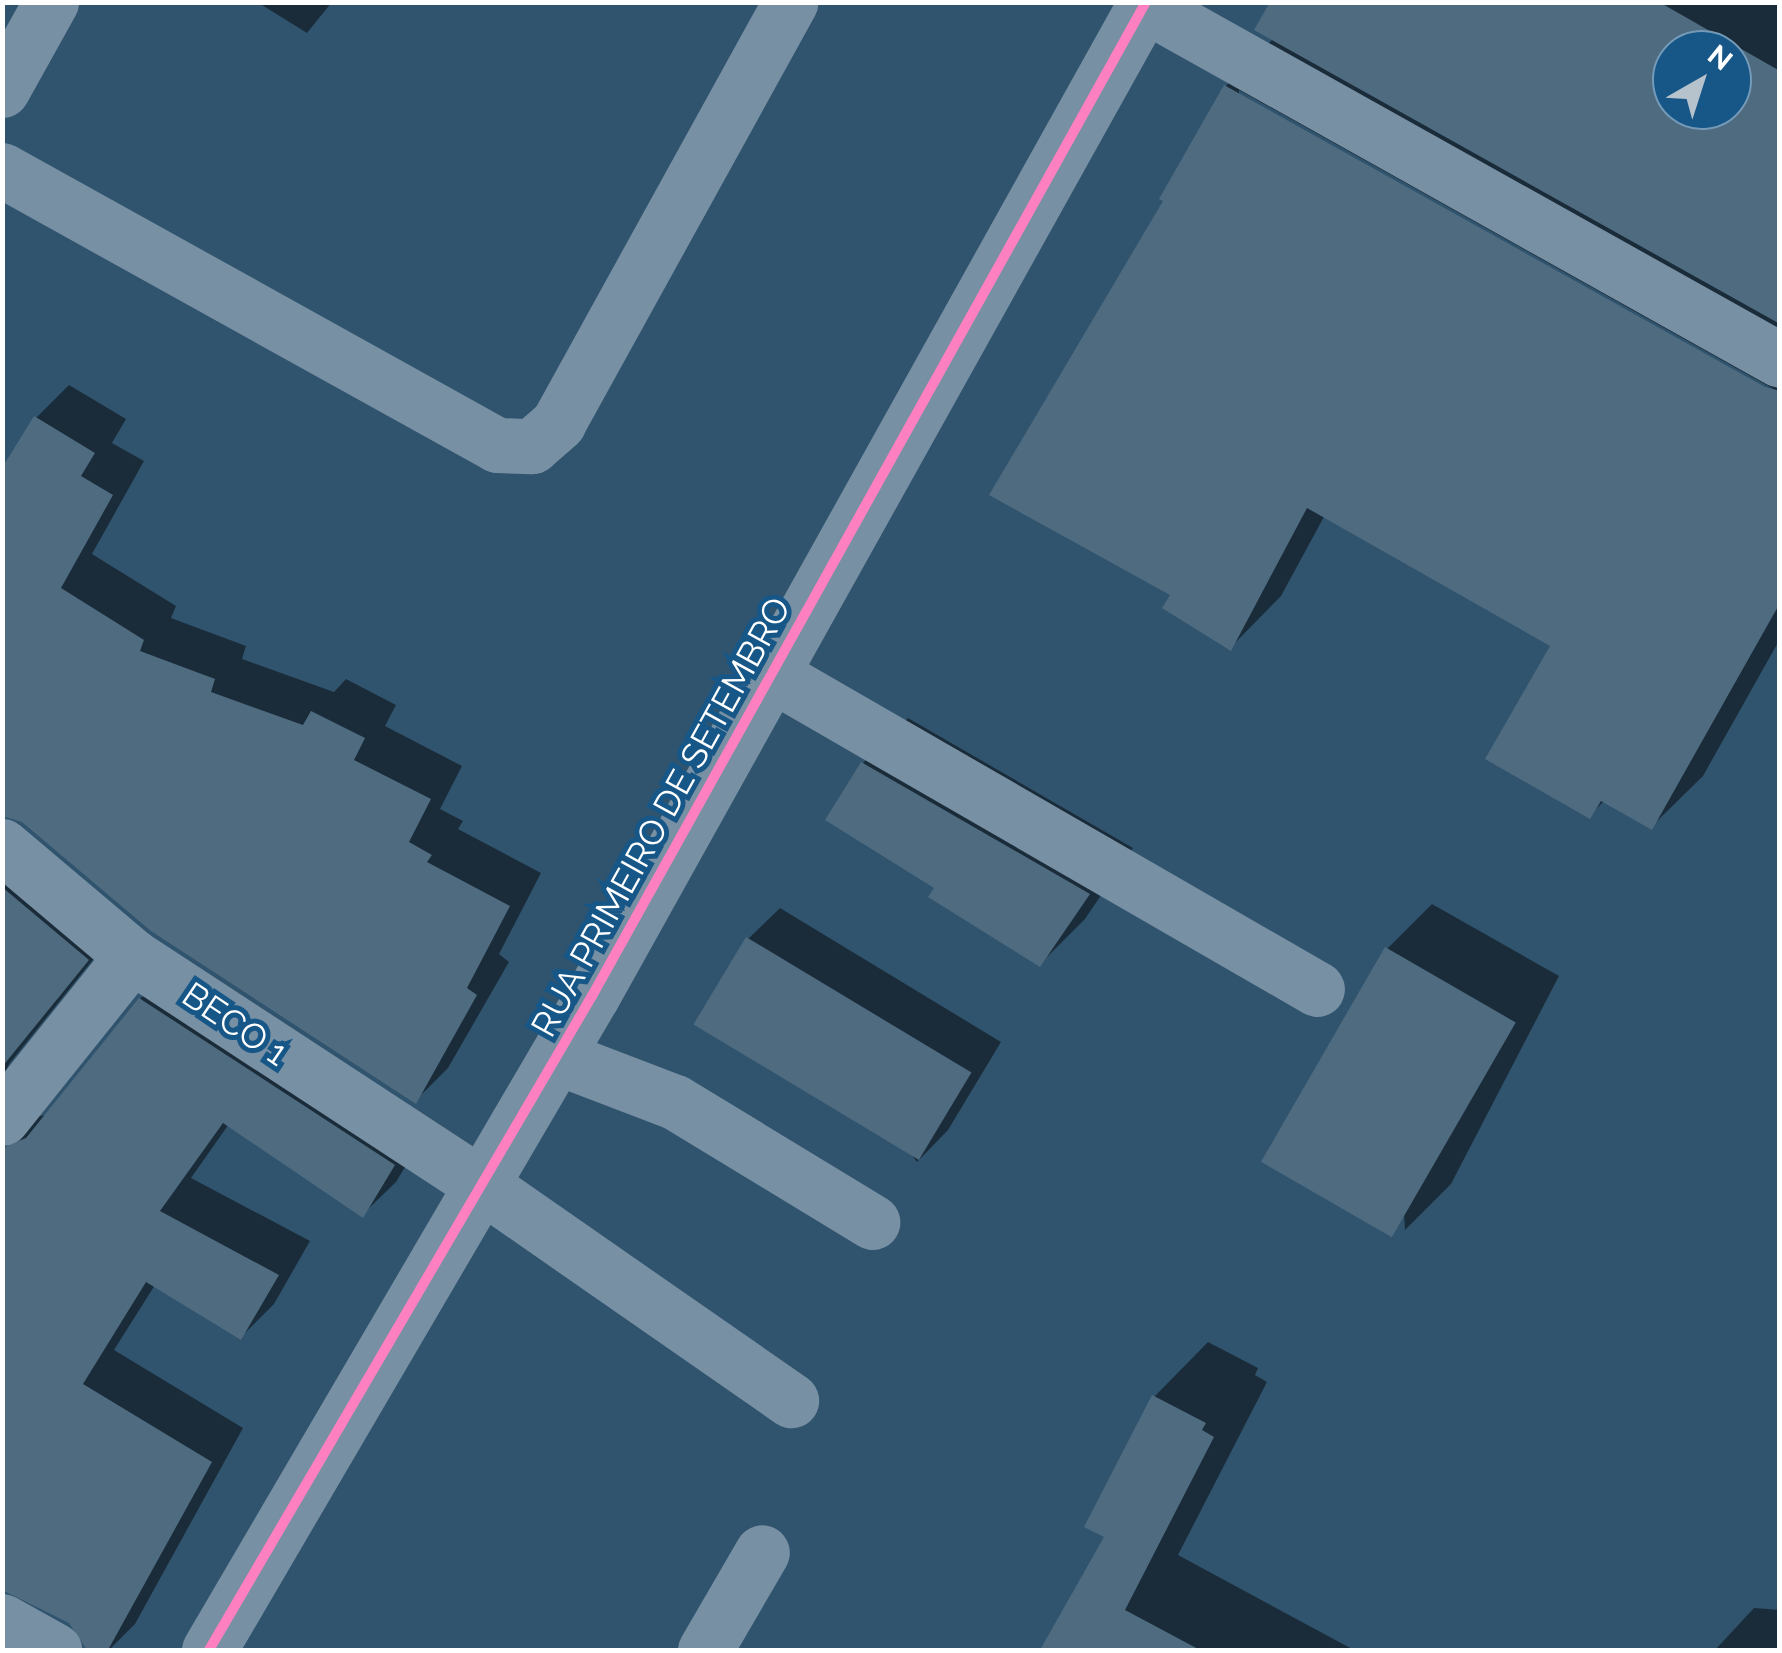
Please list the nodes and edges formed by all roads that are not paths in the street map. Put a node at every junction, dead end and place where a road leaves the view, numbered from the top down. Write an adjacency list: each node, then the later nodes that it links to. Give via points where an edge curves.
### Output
1 (51, 2): 4 (street)
2 (790, 2): 5 (street, via 558,422 532,446 498,445)
3 (1146, 4): 6 (street); 7 (street, RUA PRIMEIRO DE SETEMBRO)
4 (2, 90)
5 (2, 170)
6 (1780, 360)
7 (772, 675): 10 (street); 11 (street, RUA PRIMEIRO DE SETEMBRO)
8 (2, 846): 9 (street, BECO 1)
9 (132, 956): 12 (street); 13 (street, BECO 1)
10 (1317, 989)
11 (557, 1057): 13 (street, RUA PRIMEIRO DE SETEMBRO); 14 (street, via 675,1102)
12 (2, 1118)
13 (480, 1184): 15 (street, BECO 1); 19 (street, RUA PRIMEIRO DE SETEMBRO)
14 (872, 1222)
15 (791, 1400)
16 (762, 1552): 20 (street)
17 (2, 1622): 18 (street)
18 (54, 1650)
19 (209, 1650)
20 (705, 1650)

